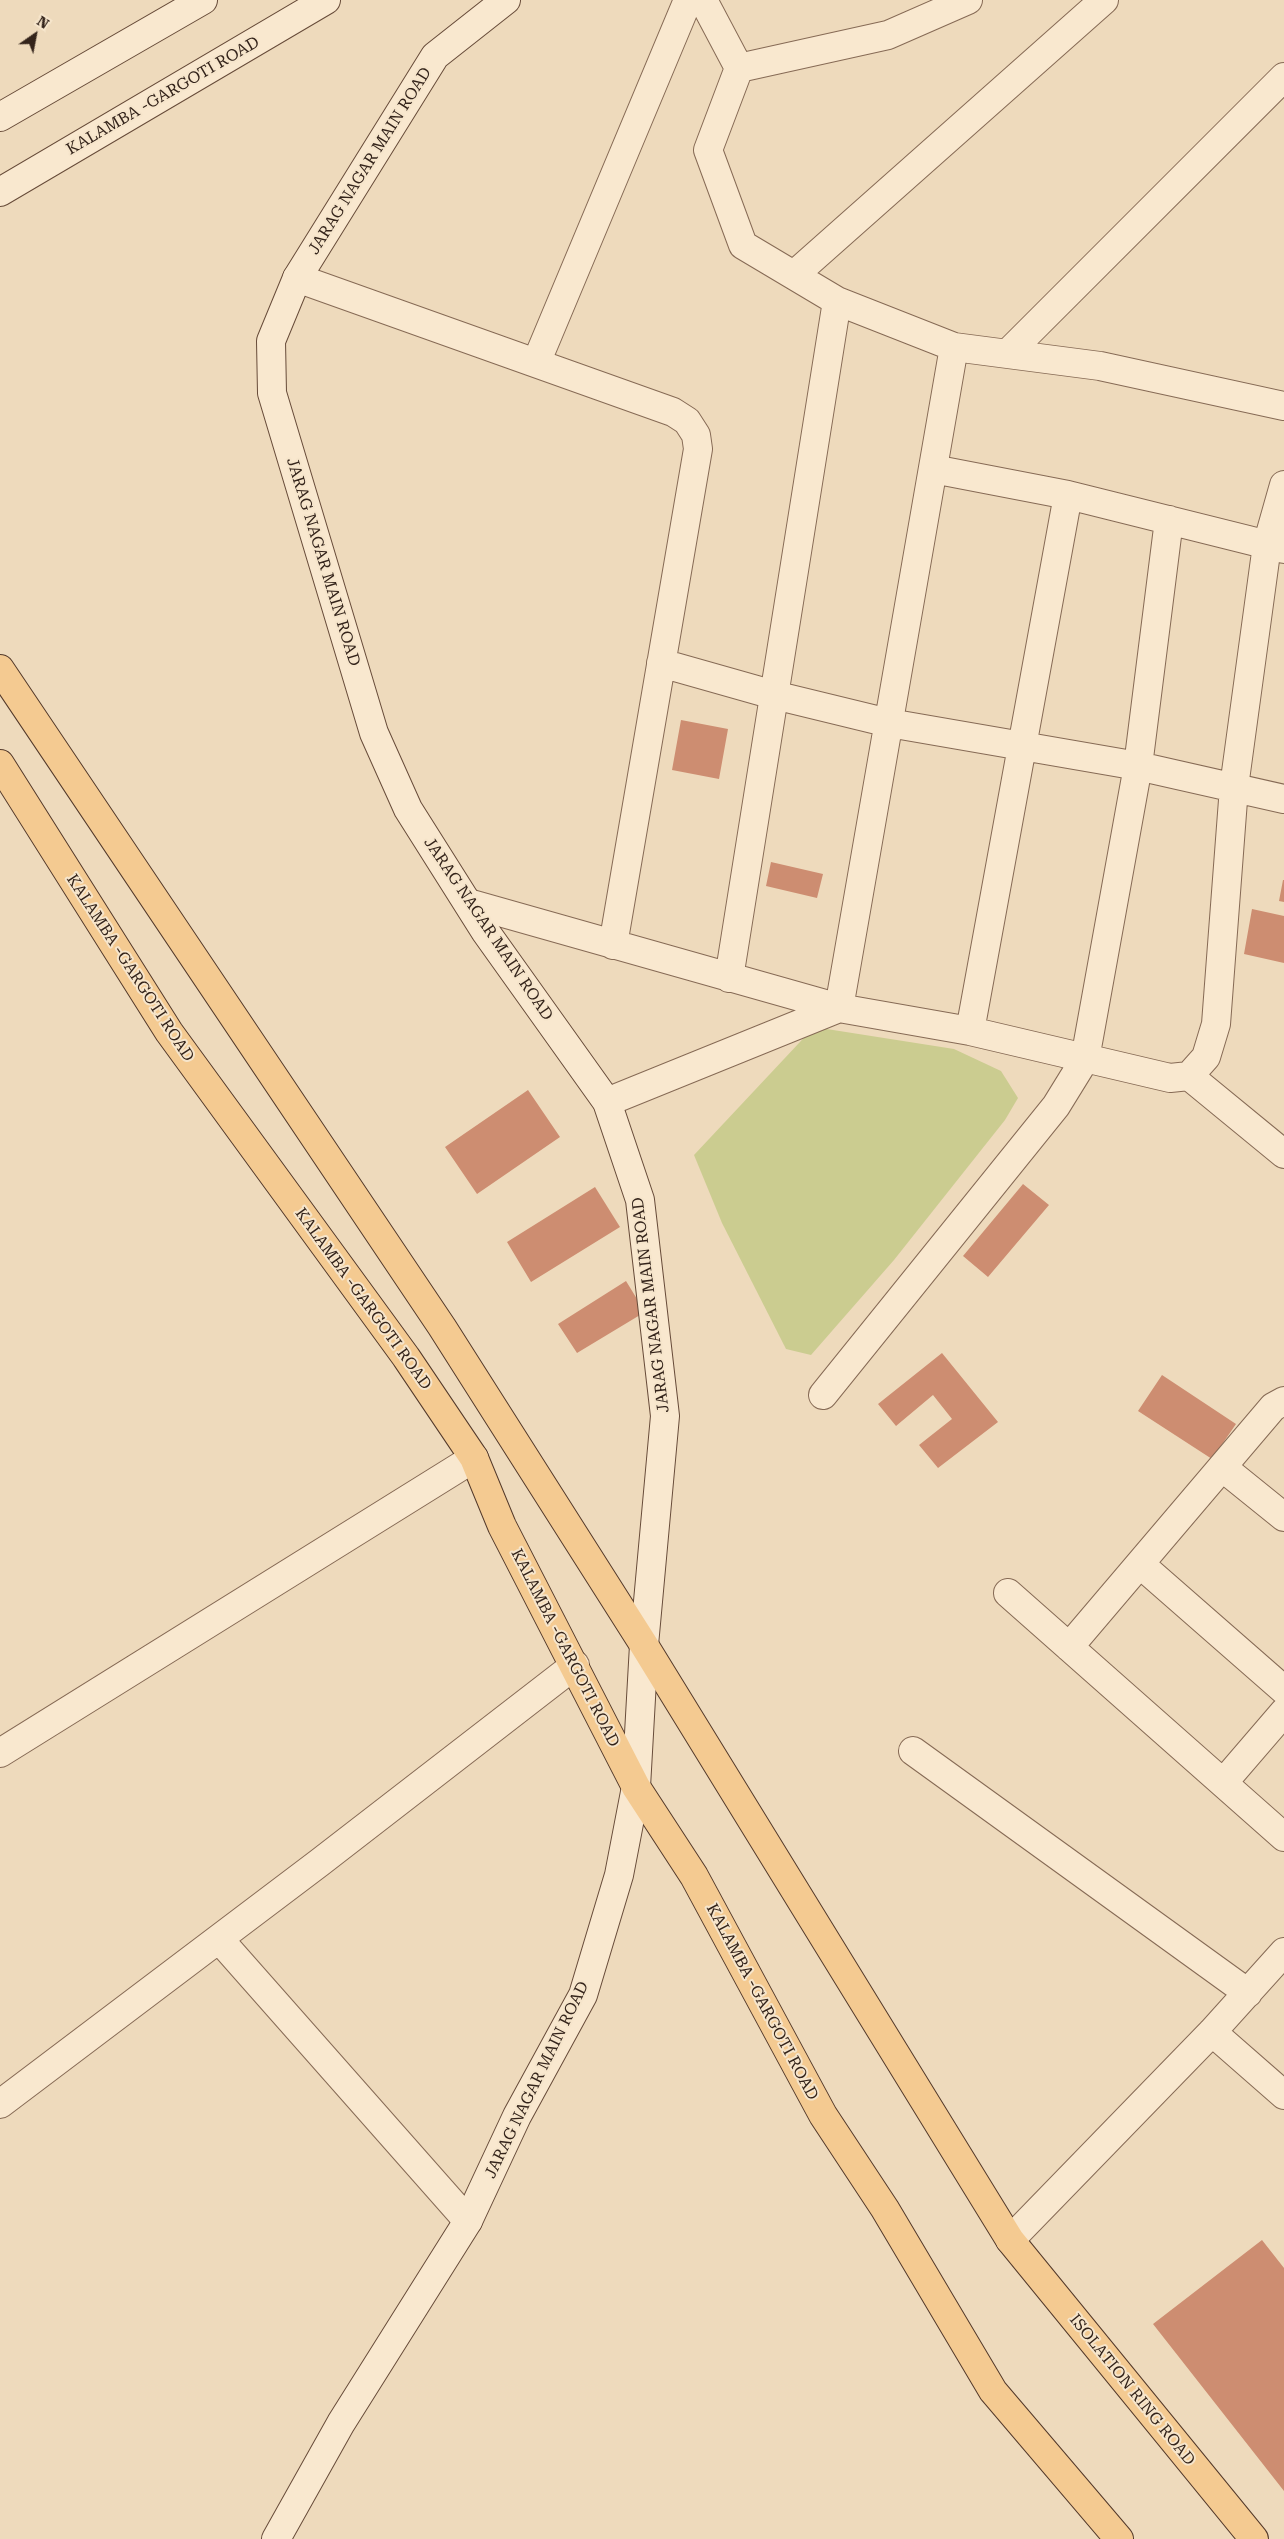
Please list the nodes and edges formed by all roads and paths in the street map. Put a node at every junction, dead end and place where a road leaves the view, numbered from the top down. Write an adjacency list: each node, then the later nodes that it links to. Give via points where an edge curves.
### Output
1 (203, 0): 10 (street)
2 (326, 0): 11 (street, KALAMBA -GARGOTI ROAD)
3 (506, 0): 13 (street, JARAG NAGAR MAIN ROAD, via 434,56)
4 (688, 0): 17 (street)
5 (704, 0): 8 (street)
6 (968, 0): 8 (street, via 888,35)
7 (1104, 0): 12 (street)
8 (739, 68): 12 (street, via 708,150 743,245)
9 (1284, 76): 16 (street)
10 (0, 117)
11 (0, 192)
12 (794, 276): 14 (street)
13 (297, 278): 17 (street); 33 (street, JARAG NAGAR MAIN ROAD, via 271,341 272,393 374,733 408,809)
14 (837, 301): 15 (street); 26 (street)
15 (954, 347): 16 (street); 19 (street)
16 (1008, 353): 18 (street, via 1100,366)
17 (536, 363): 24 (street, via 673,412 687,422 696,435 698,449)
18 (1284, 406)
19 (933, 469): 21 (street); 27 (street)
20 (1284, 485): 23 (street)
21 (1068, 495): 22 (street); 28 (street)
22 (1169, 520): 23 (street); 30 (street)
23 (1275, 547): 31 (street)
24 (661, 663): 26 (street); 34 (street)
25 (0, 669): 49 (main road, ISOLATION RING ROAD, via 442,1327)
26 (774, 695): 27 (street); 35 (street)
27 (889, 723): 28 (street); 36 (street)
28 (1022, 744): 30 (street); 37 (street)
29 (0, 764): 44 (main road, KALAMBA -GARGOTI ROAD, via 169,1032 406,1356)
30 (1138, 766): 31 (street); 38 (street)
31 (1234, 787): 32 (street); 39 (street, via 1216,1024 1206,1057)
32 (1284, 799)
33 (468, 903): 34 (street); 40 (street, JARAG NAGAR MAIN ROAD)
34 (613, 945): 35 (street)
35 (729, 978): 36 (street)
36 (840, 1008): 37 (street); 40 (street)
37 (970, 1031): 38 (street)
38 (1085, 1059): 39 (street, via 1170,1078); 42 (street, via 1056,1106)
39 (1189, 1076): 41 (street)
40 (607, 1102): 49 (street, JARAG NAGAR MAIN ROAD, via 640,1200 665,1416)
41 (1284, 1154)
42 (822, 1395)
43 (1284, 1401): 45 (street, via 1273,1407)
44 (474, 1458): 51 (main road, KALAMBA -GARGOTI ROAD, via 502,1526); 55 (street)
45 (1222, 1467): 46 (street); 47 (street)
46 (1284, 1517)
47 (1140, 1564): 50 (street); 52 (street)
48 (1008, 1593): 50 (street)
49 (644, 1645): 57 (street, JARAG NAGAR MAIN ROAD); 66 (main road, ISOLATION RING ROAD)
50 (1069, 1647): 56 (street)
51 (575, 1665): 57 (main road, KALAMBA -GARGOTI ROAD); 59 (street)
52 (1284, 1690)
53 (1284, 1712): 56 (street)
54 (913, 1751): 61 (street)
55 (0, 1752)
56 (1223, 1783): 58 (street)
57 (636, 1786): 65 (street, JARAG NAGAR MAIN ROAD, via 619,1875 582,1995 517,2116); 68 (main road, KALAMBA -GARGOTI ROAD, via 694,1876 823,2115 885,2210 993,2391)
58 (1284, 1837)
59 (219, 1939): 64 (street); 65 (street)
60 (1284, 1952): 61 (street)
61 (1248, 1993): 62 (street)
62 (1212, 2032): 63 (street); 66 (street)
63 (1284, 2095)
64 (0, 2104)
65 (468, 2221): 67 (street, JARAG NAGAR MAIN ROAD, via 341,2422)
66 (1010, 2240): 69 (main road, ISOLATION RING ROAD)
67 (276, 2539)
68 (1119, 2539)
69 (1254, 2539)

